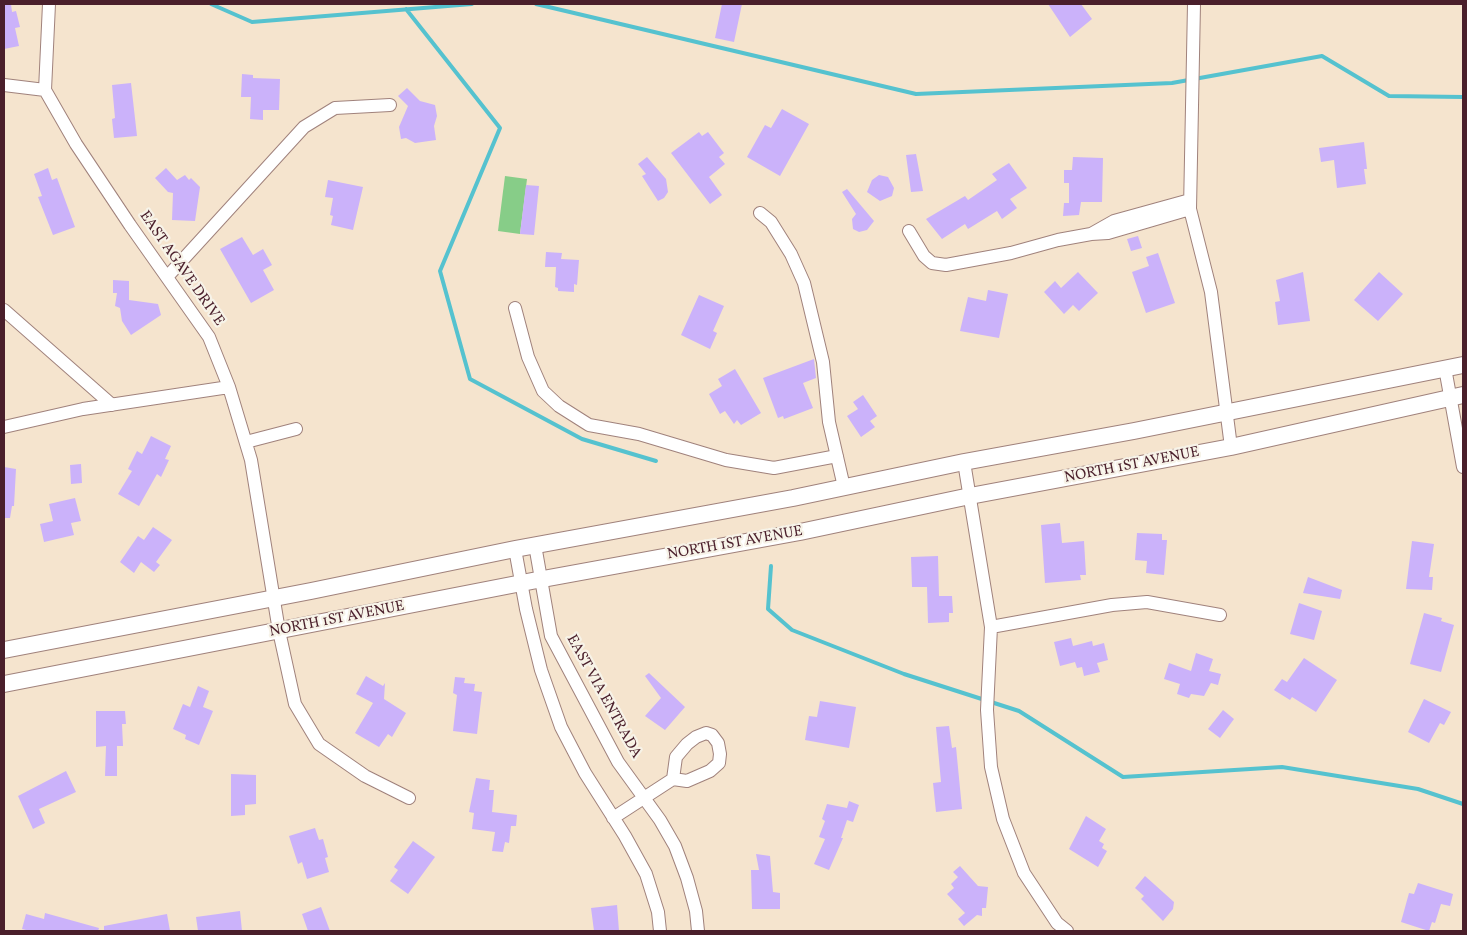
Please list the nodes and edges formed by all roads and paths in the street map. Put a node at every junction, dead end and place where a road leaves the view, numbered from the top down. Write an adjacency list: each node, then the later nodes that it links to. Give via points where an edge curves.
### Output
1 (49, 4): 4 (street)
2 (1194, 4): 6 (street)
3 (4, 85): 4 (street)
4 (45, 90): 9 (street, EAST AGAVE DRIVE, via 76,144)
5 (390, 105): 9 (street, via 335,108 304,127)
6 (1190, 205): 8 (street, via 1114,221 1091,234 946,265 932,263 924,256); 17 (street, via 1211,292)
7 (760, 213): 22 (street, via 771,222 804,283 822,362)
8 (909, 231)
9 (167, 277): 14 (street, EAST AGAVE DRIVE, via 209,337)
10 (515, 308): 22 (street, via 528,357 543,391 559,406 589,425 639,434 726,460 774,468)
11 (4, 310): 16 (street)
12 (1463, 365): 13 (main road)
13 (1445, 368): 15 (street); 17 (main road)
14 (229, 387): 16 (street); 20 (street, EAST AGAVE DRIVE)
15 (1456, 396): 21 (main road, NORTH 1ST AVENUE); 24 (street)
16 (112, 405): 18 (street)
17 (1224, 412): 21 (street); 23 (main road)
18 (4, 427)
19 (296, 429): 20 (street)
20 (246, 442): 31 (street, EAST AGAVE DRIVE)
21 (1231, 447): 26 (main road, NORTH 1ST AVENUE)
22 (837, 456): 25 (street)
23 (964, 462): 25 (main road); 26 (street)
24 (1463, 467)
25 (844, 487): 27 (main road)
26 (970, 496): 29 (main road, NORTH 1ST AVENUE, via 800,532); 33 (street)
27 (535, 545): 28 (main road); 29 (street, EAST VIA ENTRADA)
28 (515, 548): 30 (street); 31 (main road)
29 (541, 580): 30 (main road, NORTH 1ST AVENUE); 39 (street, EAST VIA ENTRADA, via 551,636 618,762)
30 (521, 583): 34 (main road, NORTH 1ST AVENUE); 40 (street, via 541,670 561,727)
31 (274, 597): 34 (street, EAST AGAVE DRIVE); 35 (main road)
32 (1220, 615): 33 (street, via 1147,602 1112,605)
33 (991, 627): 43 (street, via 986,710 991,768 1002,819 1024,873 1057,923)
34 (279, 631): 36 (main road, NORTH 1ST AVENUE); 38 (street, EAST AGAVE DRIVE, via 295,704 319,744 365,776)
35 (4, 650)
36 (4, 684)
37 (673, 778): 39 (street)
38 (409, 798)
39 (644, 799): 40 (street); 42 (street, EAST VIA ENTRADA, via 675,846 687,878)
40 (613, 818): 41 (street, via 646,874 658,912)
41 (660, 931)
42 (698, 931)
43 (1067, 931)

